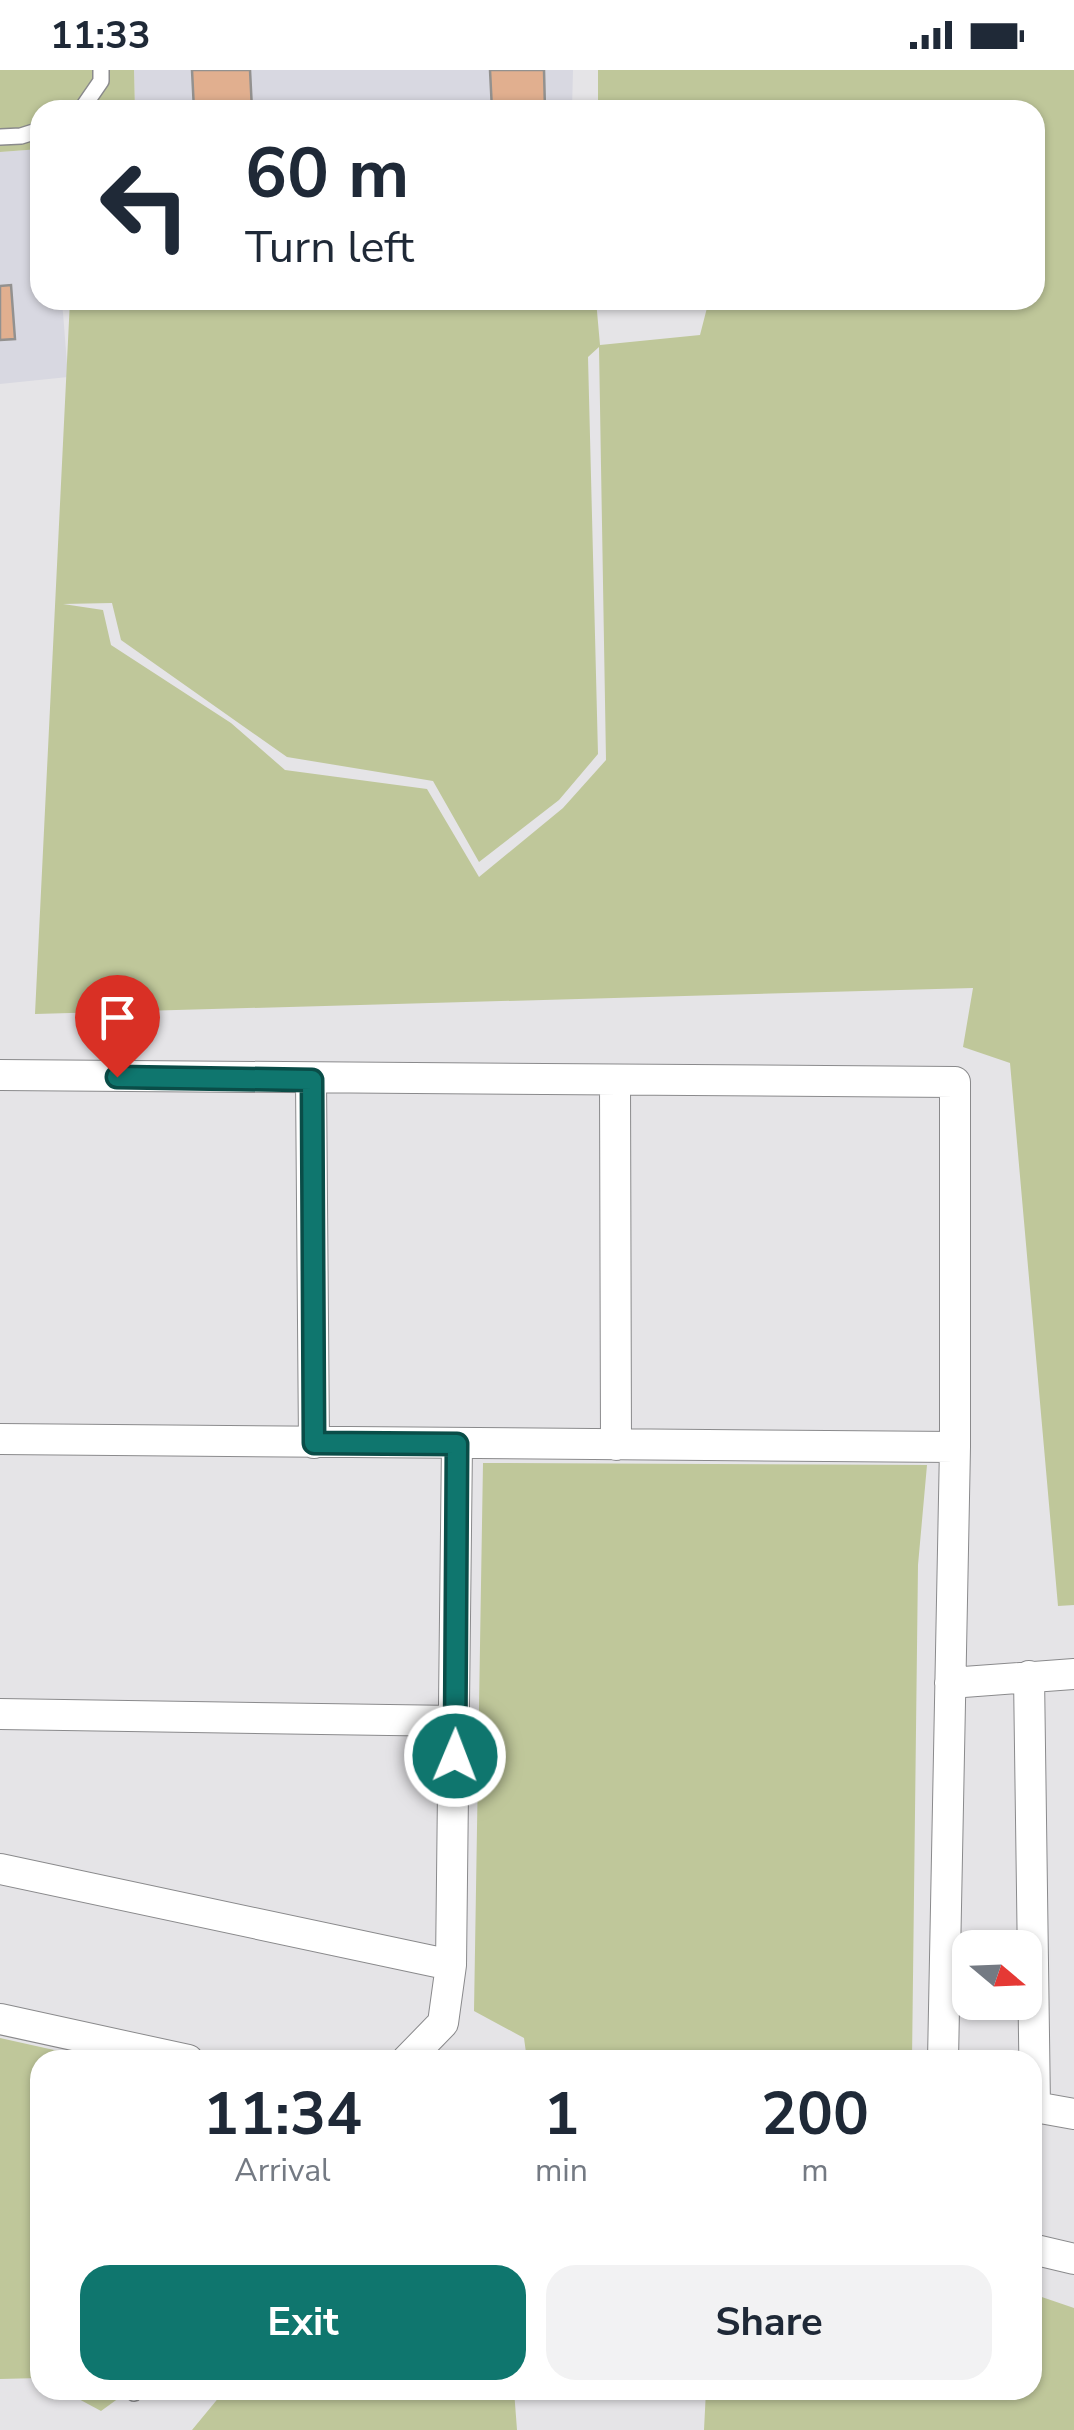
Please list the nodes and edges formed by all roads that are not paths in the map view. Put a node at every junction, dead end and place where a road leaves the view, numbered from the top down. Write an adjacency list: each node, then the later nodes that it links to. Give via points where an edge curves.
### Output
1 (101, 70): 2 (lane)
2 (87, 100)
3 (30, 133): 4 (lane)
4 (0, 137)
5 (0, 1075): 6 (street)
6 (312, 1080): 7 (street); 9 (street)
7 (615, 1082): 11 (street); 12 (street, via 954,1082)
8 (0, 1439): 9 (street)
9 (314, 1443): 10 (street)
10 (457, 1444): 11 (street); 17 (street)
11 (616, 1446): 12 (street)
12 (955, 1446): 15 (street)
13 (1074, 1674): 14 (street)
14 (1029, 1676): 15 (street); 24 (street)
15 (950, 1683): 23 (street)
16 (0, 1714): 17 (street)
17 (456, 1721): 19 (street)
18 (0, 1868): 19 (street)
19 (451, 1964): 22 (street, via 443,2024)
20 (0, 2019): 21 (street)
21 (142, 2050)
22 (417, 2050)
23 (943, 2050)
24 (1034, 2050)
25 (1042, 2108): 26 (street)
26 (1074, 2114)
27 (1042, 2251): 28 (street)
28 (1074, 2258)

